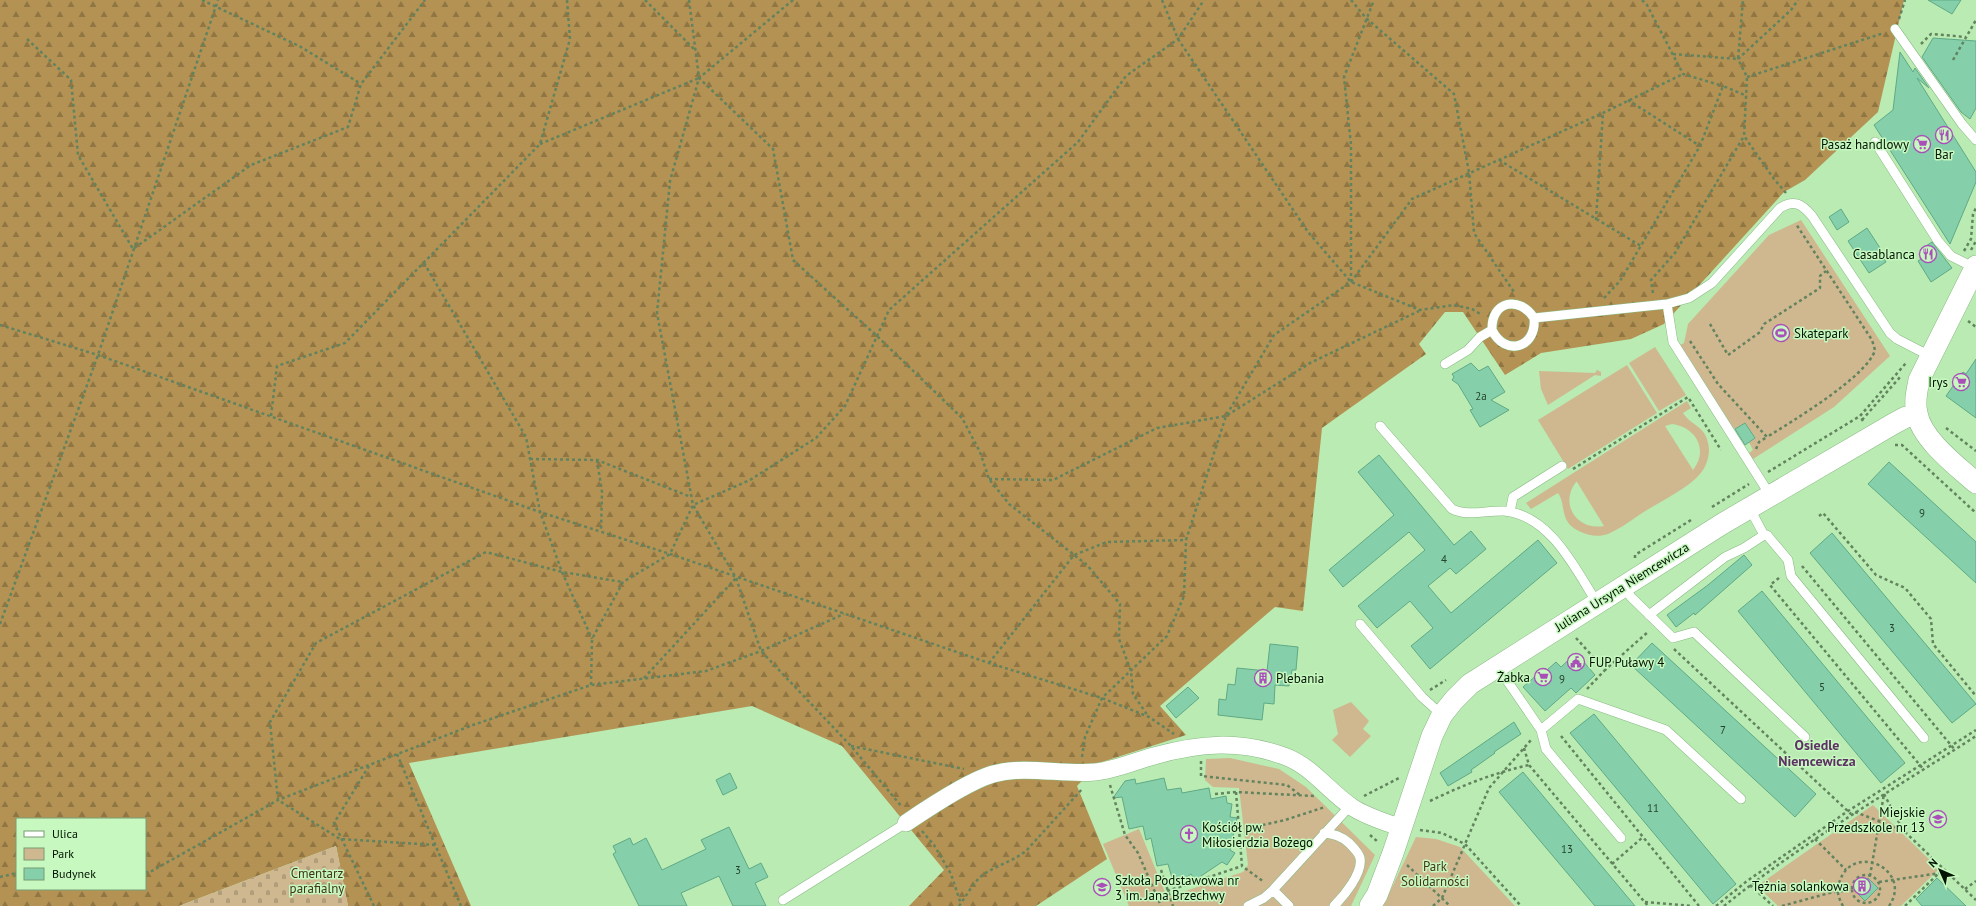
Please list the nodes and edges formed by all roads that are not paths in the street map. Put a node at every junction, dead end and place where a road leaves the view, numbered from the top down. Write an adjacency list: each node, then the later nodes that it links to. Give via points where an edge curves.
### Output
1 (1895, 29): 2 (lane)
2 (1976, 140)
3 (1875, 142): 4 (lane, via 1938,241 1951,256)
4 (1970, 265): 8 (street)
5 (1667, 304): 6 (lane); 8 (lane, via 1689,298 1712,283 1780,208 1794,202 1801,204 1812,216 1890,333); 14 (lane, via 1674,342)
6 (1534, 318): 7 (lane, via 1529,310 1512,303 1495,312); 7 (lane, via 1535,328 1531,337 1524,344 1514,346 1496,339)
7 (1492, 325): 9 (lane, via 1468,350)
8 (1922, 352): 10 (street, via 1915,400)
9 (1445, 364)
10 (1917, 415): 13 (street, via 1927,435); 14 (street, Juliana Ursyna Niemcewicza, via 1893,424)
11 (1380, 426): 16 (lane, via 1452,510 1463,513)
12 (1562, 466): 16 (lane, via 1513,497)
13 (1976, 483)
14 (1770, 495): 15 (street, Juliana Ursyna Niemcewicza)
15 (1749, 507): 17 (lane); 18 (street, Juliana Ursyna Niemcewicza)
16 (1510, 512): 19 (lane, via 1534,522 1554,539)
17 (1764, 535): 20 (lane, via 1725,557); 26 (lane, via 1767,535 1788,560 1791,576)
18 (1624, 586): 19 (street, Juliana Ursyna Niemcewicza); 20 (lane)
19 (1597, 603): 22 (street, Juliana Ursyna Niemcewicza)
20 (1649, 615): 25 (lane, via 1673,638 1694,632)
21 (1360, 624): 23 (lane, via 1422,697)
22 (1497, 666): 23 (street, Juliana Ursyna Niemcewicza, via 1470,684); 24 (lane)
23 (1442, 715): 30 (street, Juliana Ursyna Niemcewicza, via 1432,736)
24 (1541, 730): 27 (lane, via 1578,700 1666,730); 32 (lane, via 1546,748)
25 (1805, 737)
26 (1924, 738)
27 (1741, 799)
28 (1347, 809): 29 (street, via 1311,771 1286,756 1236,744 1191,746 1103,775 1021,769 991,774); 30 (street); 31 (lane)
29 (909, 821): 34 (lane)
30 (1402, 828): 38 (street, Juliana Ursyna Niemcewicza)
31 (1324, 833): 33 (lane); 37 (lane, via 1343,838 1360,857 1359,868 1347,893)
32 (1620, 838)
33 (1270, 887): 35 (lane, via 1264,898); 36 (lane)
34 (783, 900)
35 (1248, 906)
36 (1289, 906)
37 (1334, 906)
38 (1370, 906)

